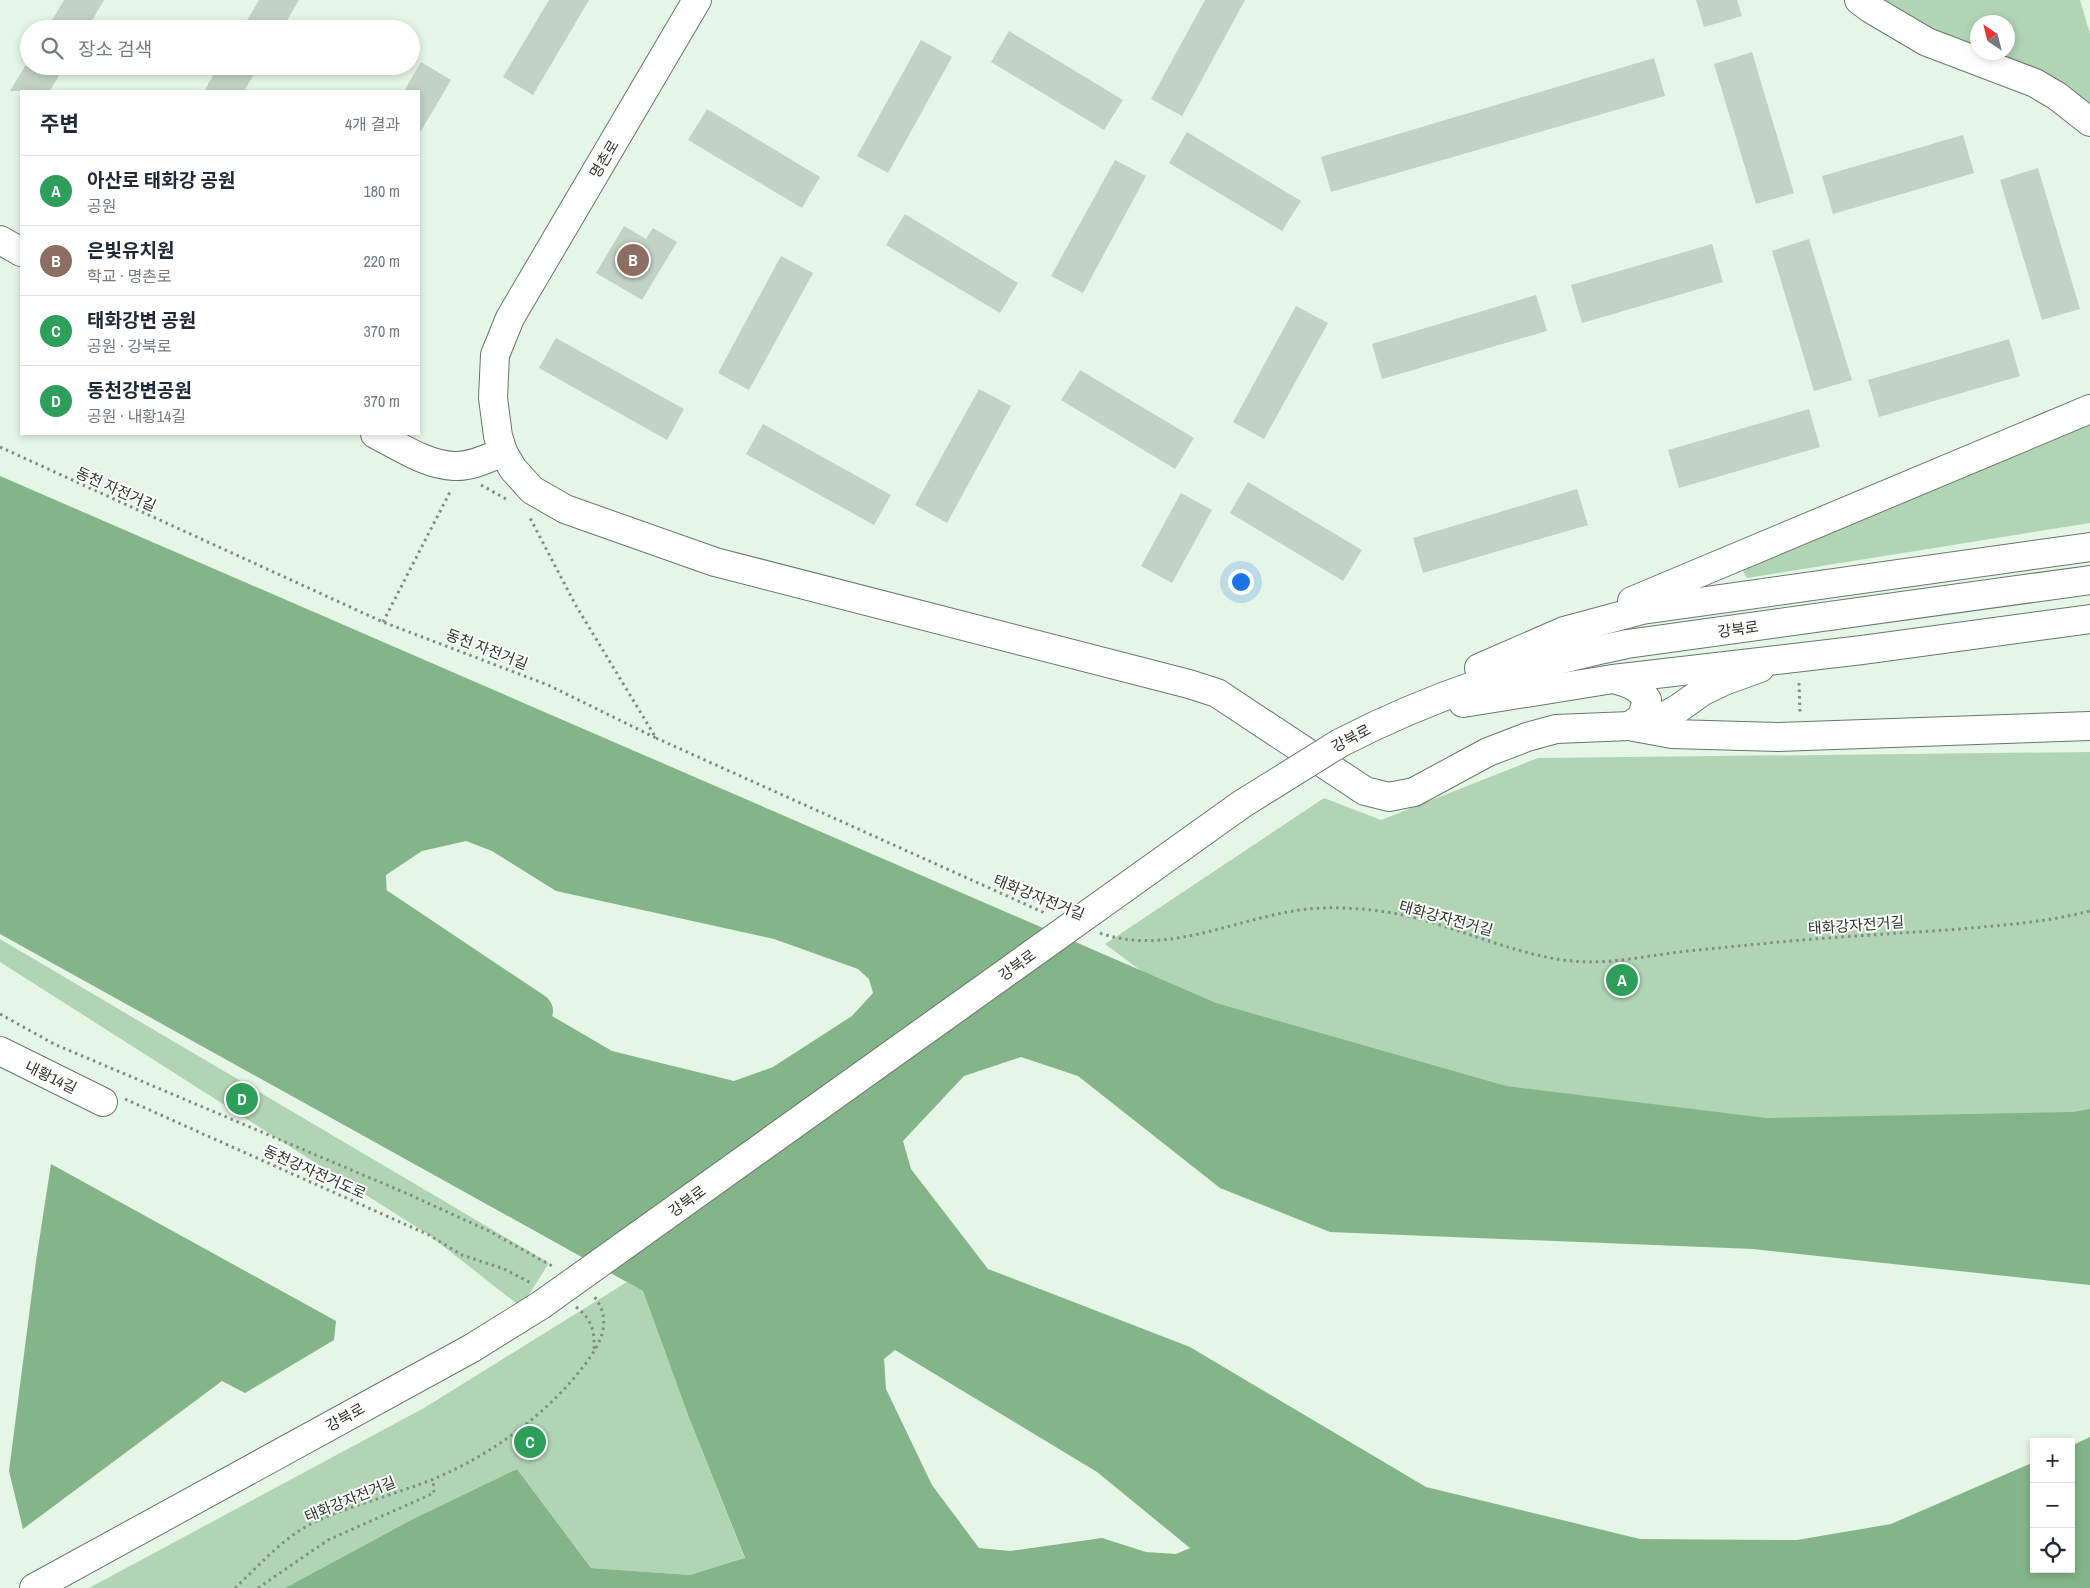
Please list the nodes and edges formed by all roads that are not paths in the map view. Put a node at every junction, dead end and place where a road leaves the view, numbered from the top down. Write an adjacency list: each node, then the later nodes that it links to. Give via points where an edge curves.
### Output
1 (697, 0): 8 (main road, 명촌로, via 510,318 495,355 493,398)
2 (1859, 0): 3 (main road, via 1927,42 2035,83)
3 (2090, 122)
4 (0, 240): 5 (main road)
5 (20, 251)
6 (2090, 409): 12 (main road)
7 (377, 435): 8 (main road, via 430,462 457,471)
8 (503, 452): 16 (main road, via 532,490 565,509 715,562 1216,693 1365,791 1389,797 1414,792 1488,752 1527,737 1556,730)
9 (2090, 546): 12 (main road, via 1678,604)
10 (2090, 580): 15 (main road, 강북로, via 1627,644 1563,657 1486,680)
11 (2090, 619): 13 (main road)
12 (1564, 631): 15 (main road, via 1493,660)
13 (1794, 658): 14 (main road); 16 (main road, via 1724,680 1658,720)
14 (1613, 679): 15 (main road, via 1494,697); 16 (main road, via 1635,686 1647,700 1642,717)
15 (1381, 722): 20 (main road, 강북로, bridge, via 1340,743 1242,804 539,1296 472,1348)
16 (1630, 726): 17 (main road, via 1672,734 1769,737)
17 (2090, 726)
18 (0, 1051): 19 (main road, 내황14길)
19 (113, 1100)
20 (34, 1588)

